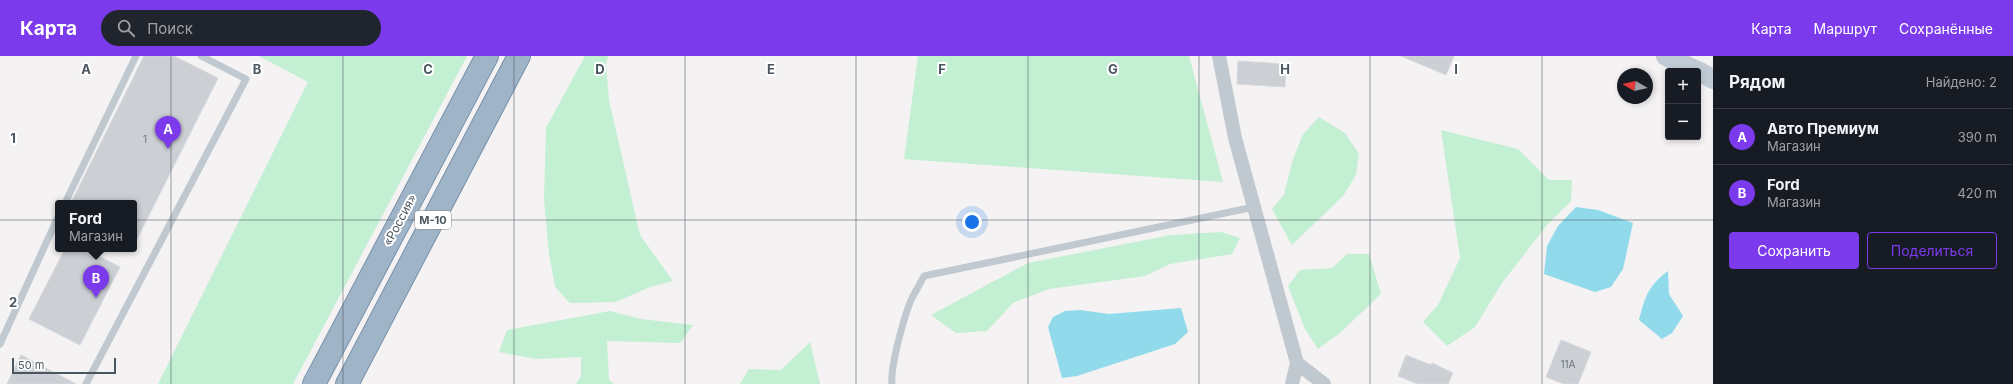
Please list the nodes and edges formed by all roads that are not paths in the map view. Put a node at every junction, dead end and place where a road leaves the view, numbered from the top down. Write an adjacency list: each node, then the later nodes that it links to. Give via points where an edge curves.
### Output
1 (136, 56): 10 (lane)
2 (201, 56): 15 (lane, via 246,79)
3 (487, 56): 16 (highway, «Россия» / М-10)
4 (519, 56): 17 (highway, М-10)
5 (1219, 56): 11 (street)
6 (1666, 56): 7 (main road)
7 (1692, 68)
8 (1701, 73): 9 (main road)
9 (1713, 79)
10 (66, 200)
11 (1254, 207): 14 (street); 18 (lane, via 924,276 911,302 899,343)
12 (55, 224): 13 (lane)
13 (0, 344)
14 (1297, 363): 19 (street); 20 (street)
15 (86, 384)
16 (314, 384)
17 (347, 384)
18 (892, 384)
19 (1292, 384)
20 (1324, 384)

